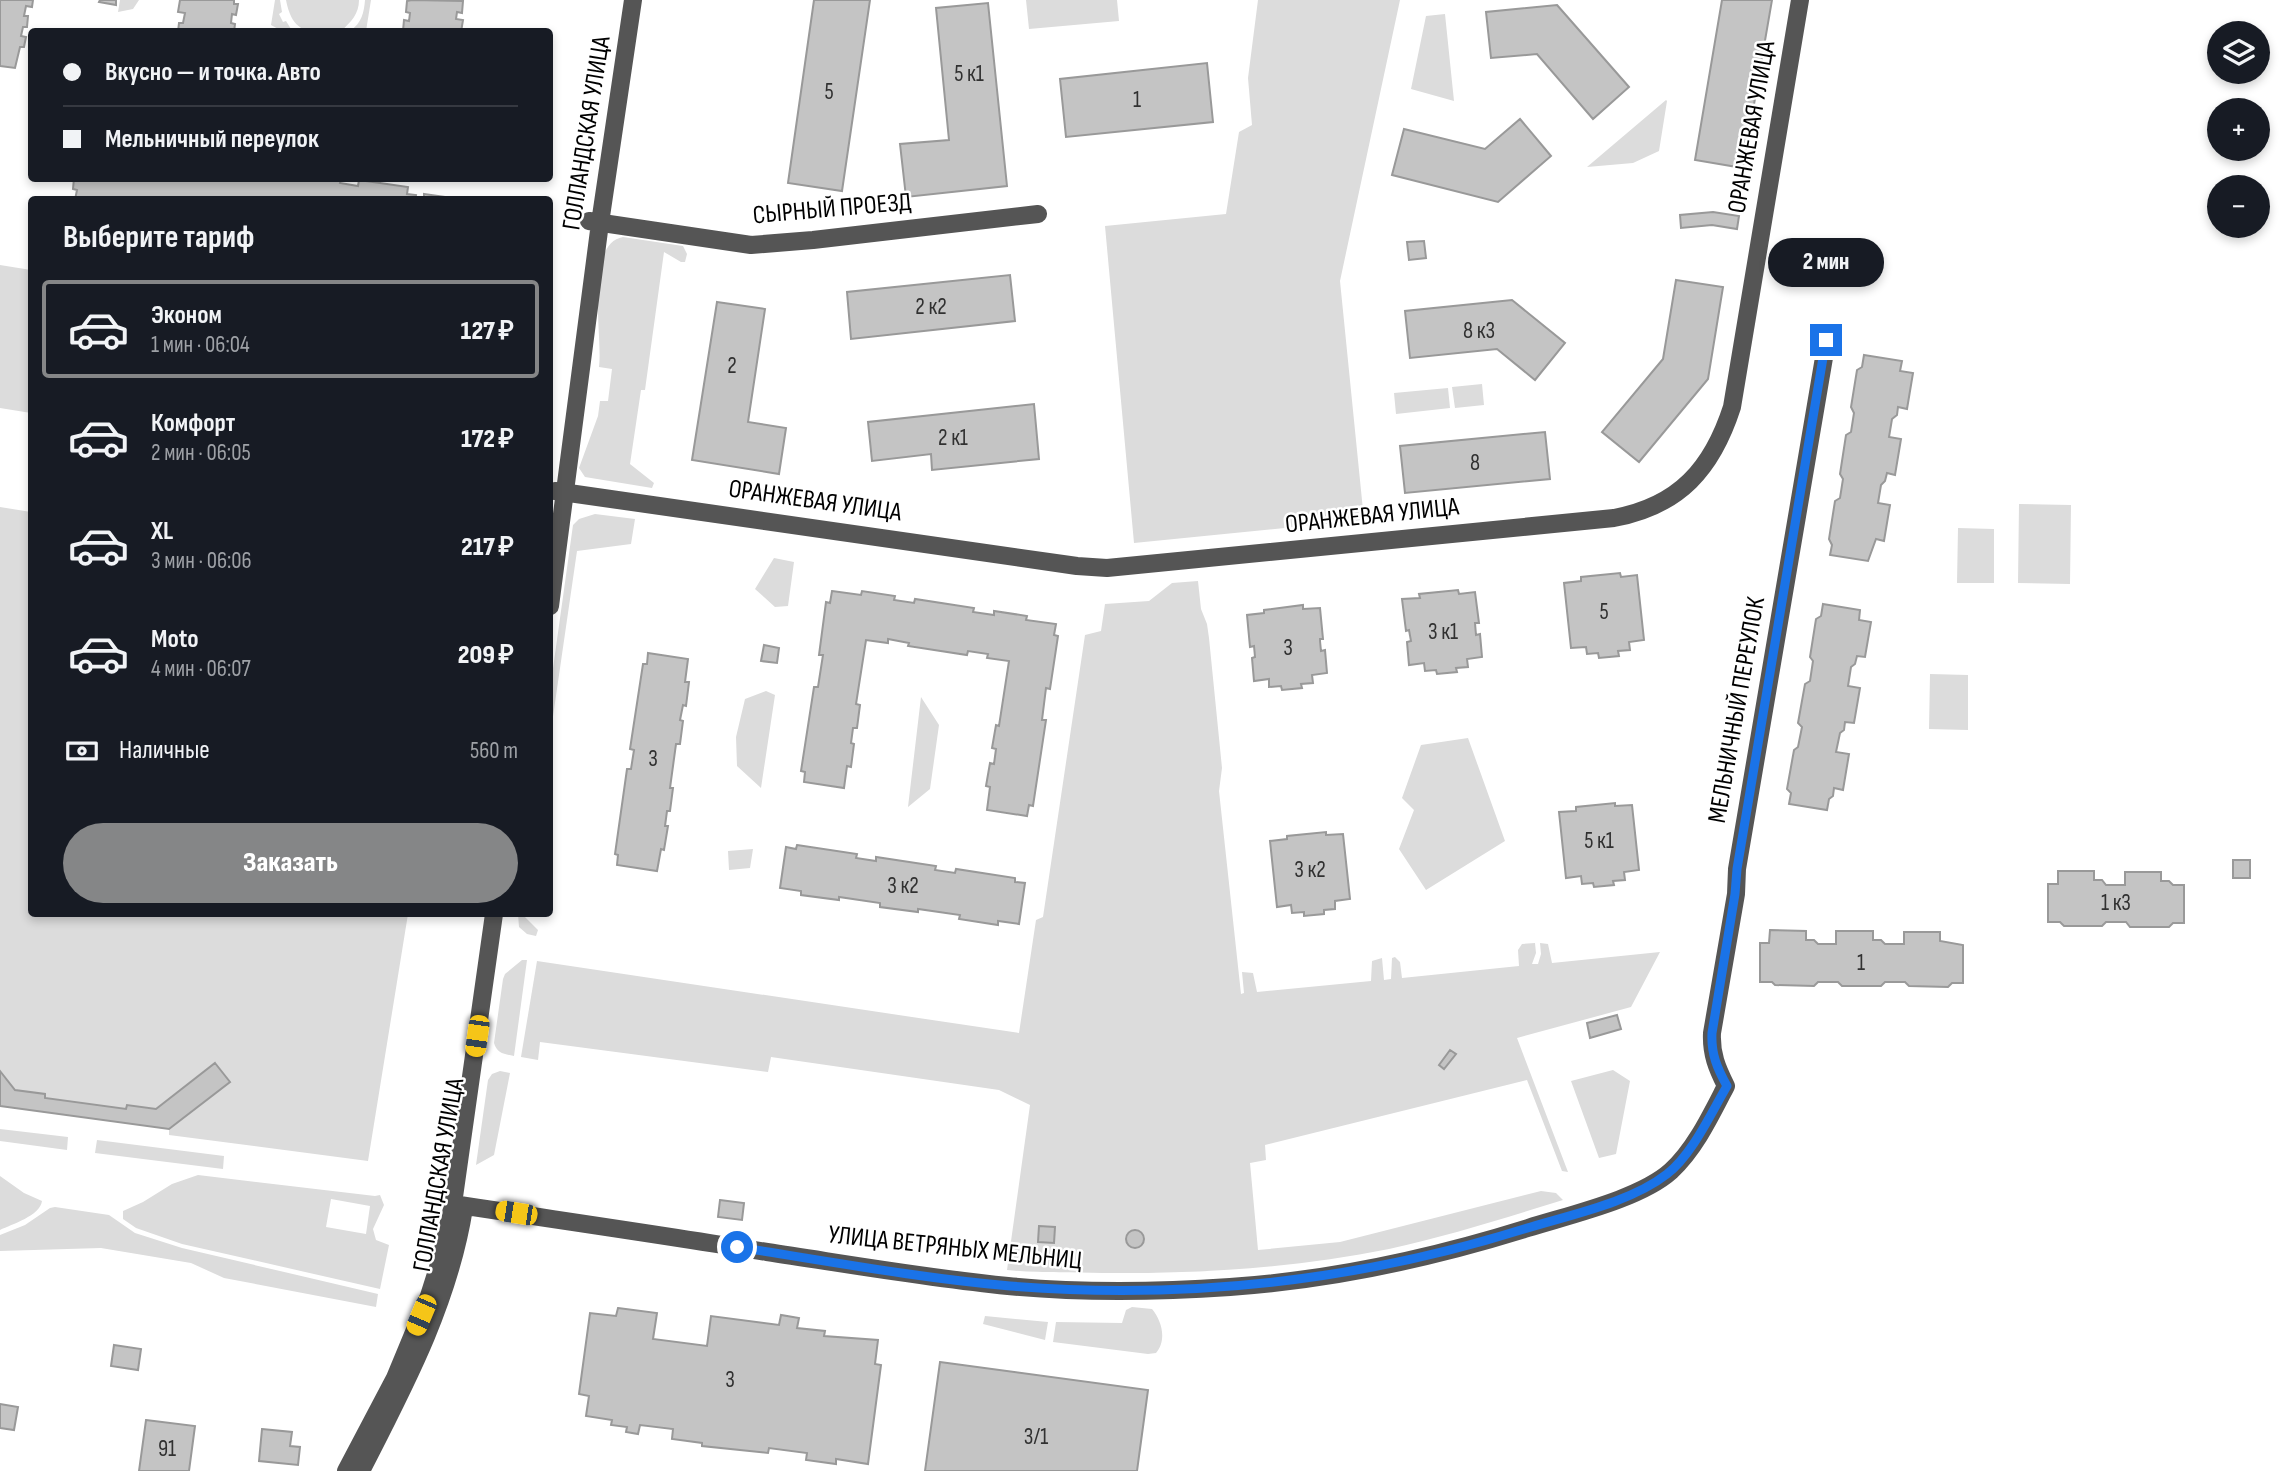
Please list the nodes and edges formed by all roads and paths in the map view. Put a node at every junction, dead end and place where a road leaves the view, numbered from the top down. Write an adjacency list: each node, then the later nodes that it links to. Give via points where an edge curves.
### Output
1 (622, 0): 5 (street, ГОЛЛАНДСКАЯ УЛИЦА)
2 (634, 0): 5 (street, ГОЛЛАНДСКАЯ УЛИЦА)
3 (1800, 0): 7 (street, ОРАНЖЕВАЯ УЛИЦА, via 1732,408 1710,457 1665,502 1614,518 1107,568)
4 (1038, 214): 5 (street, СЫРНЫЙ ПРОЕЗД, via 751,244)
5 (594, 222): 7 (street, ГОЛЛАНДСКАЯ УЛИЦА)
6 (1826, 340): 12 (street, МЕЛЬНИЧНЫЙ ПЕРЕУЛОК, via 1712,1033 1715,1065)
7 (560, 491): 8 (street, ГОЛЛАНДСКАЯ УЛИЦА); 9 (street, ГОЛЛАНДСКАЯ УЛИЦА)
8 (553, 518)
9 (553, 572)
10 (494, 917): 13 (street, ГОЛЛАНДСКАЯ УЛИЦА)
11 (506, 917): 13 (street, ГОЛЛАНДСКАЯ УЛИЦА)
12 (1727, 1086): 13 (street, УЛИЦА ВЕТРЯНЫХ МЕЛЬНИЦ, via 1683,1158 1670,1173 1639,1190 1475,1245 1403,1262 1233,1287 1114,1290 1007,1286)
13 (459, 1205): 14 (street, ГОЛЛАНДСКАЯ УЛИЦА, via 395,1378); 15 (street, ГОЛЛАНДСКАЯ УЛИЦА, via 456,1251 443,1297 407,1382)
14 (346, 1471)
15 (361, 1471)

